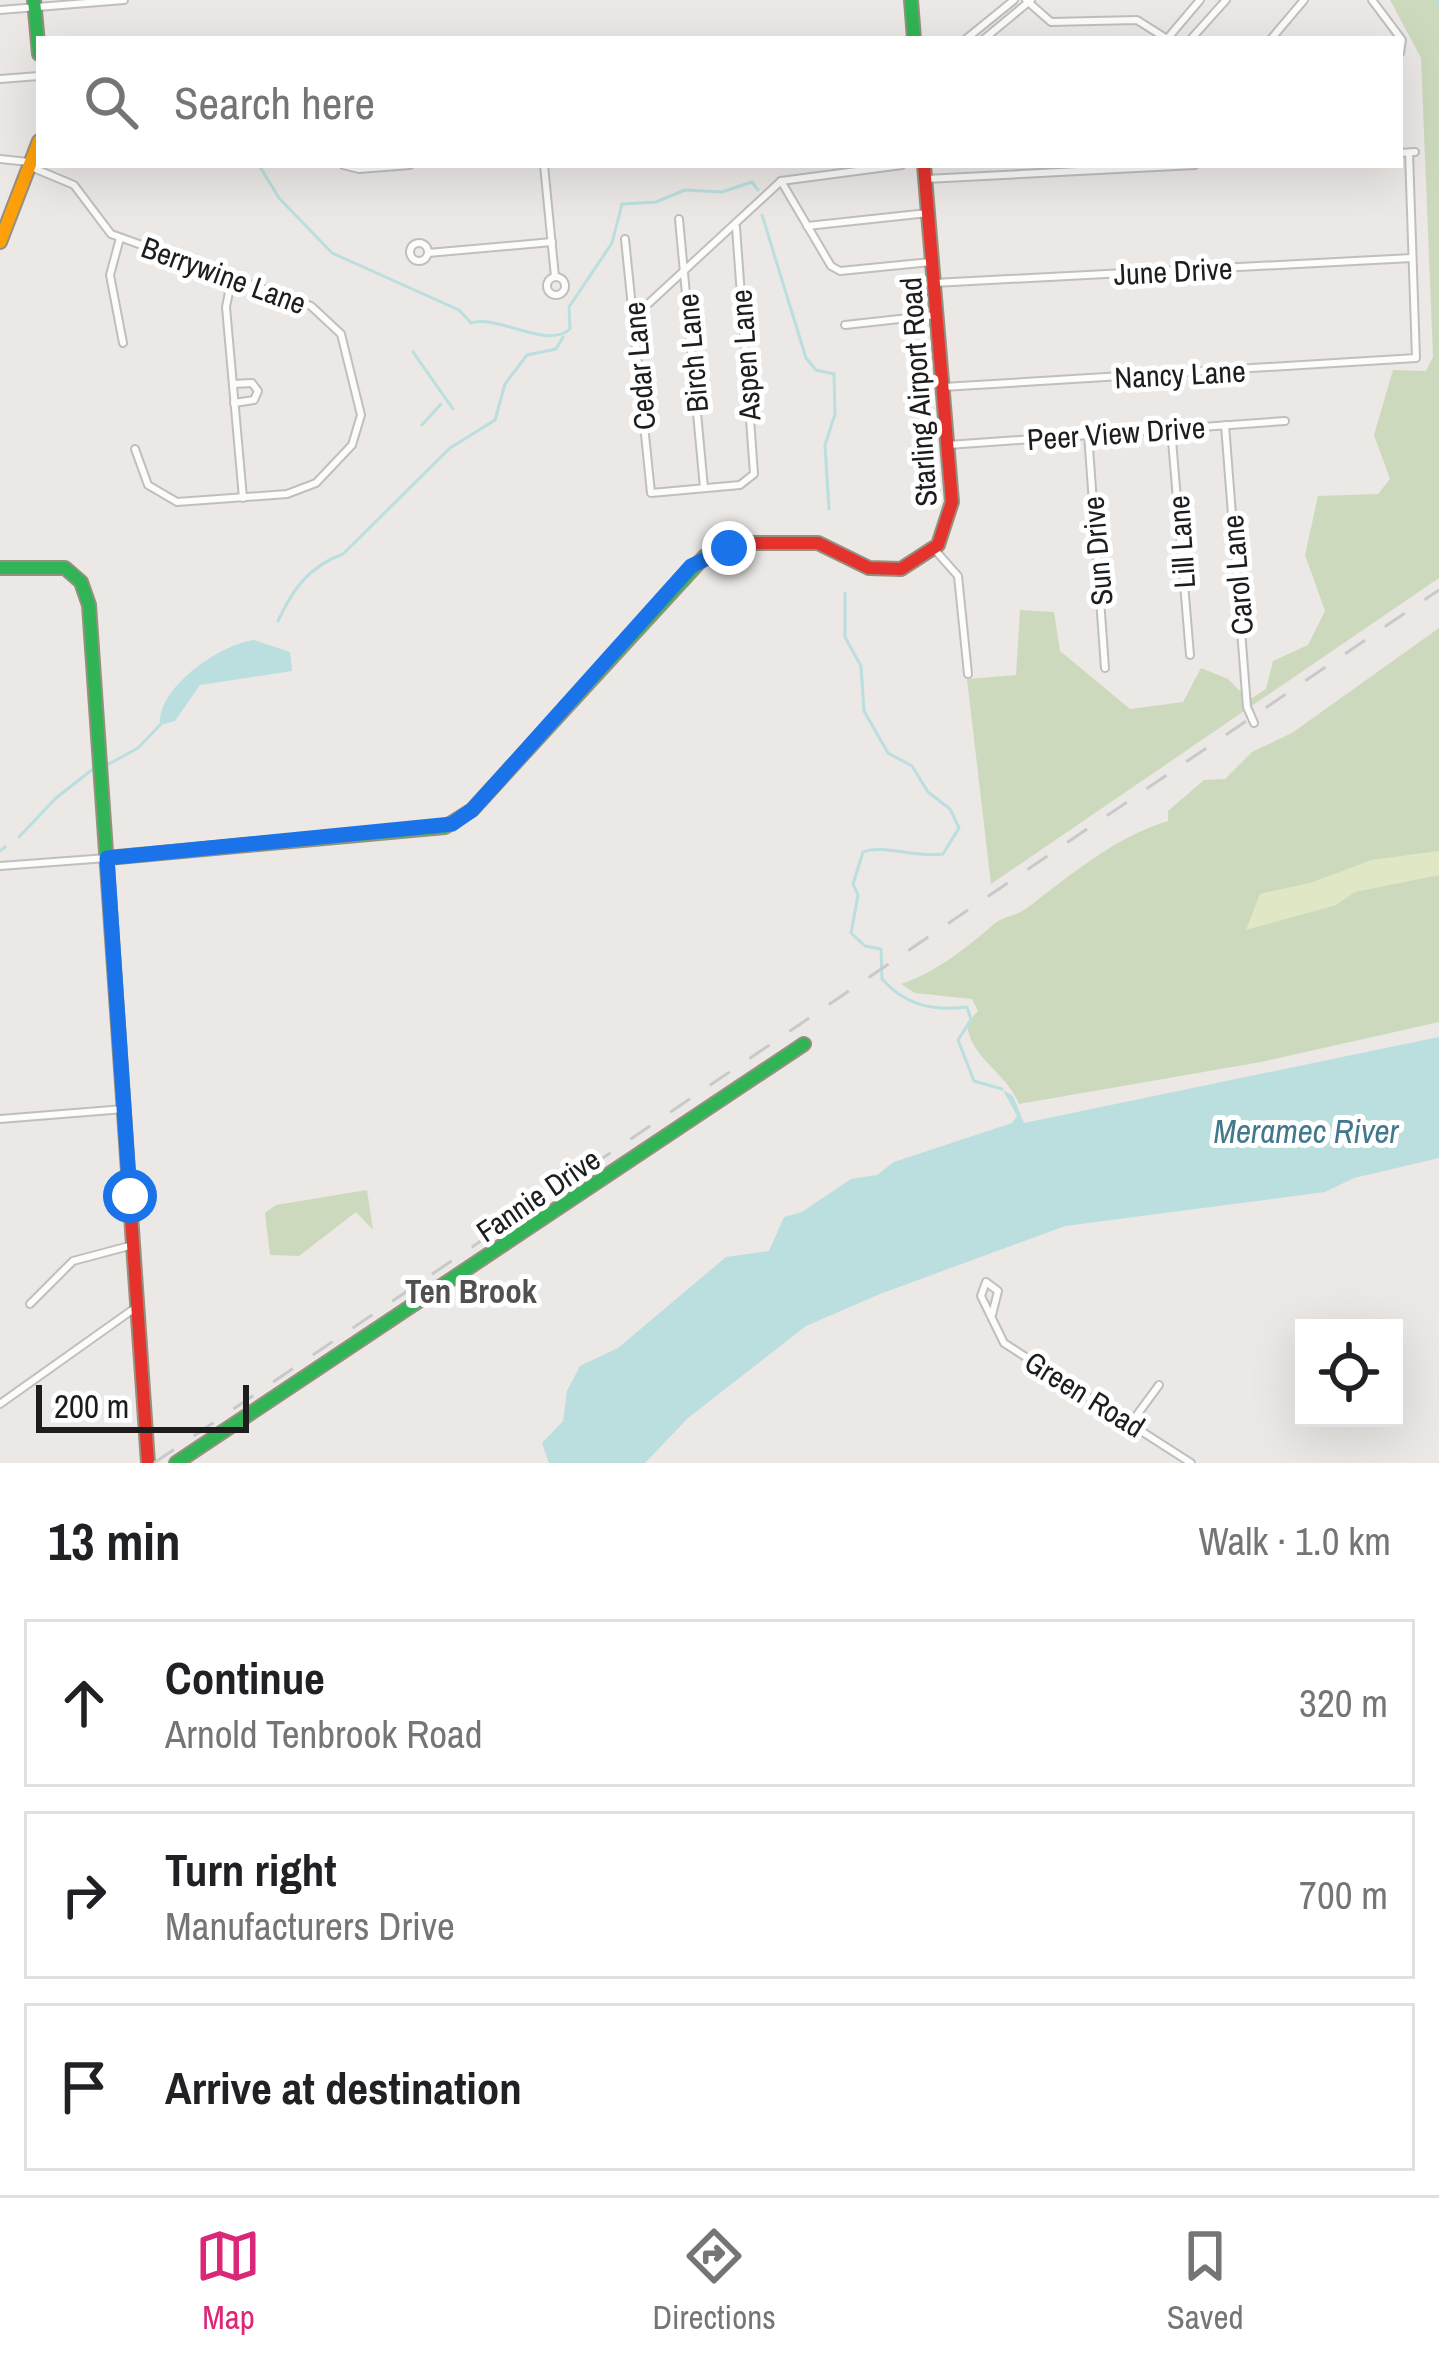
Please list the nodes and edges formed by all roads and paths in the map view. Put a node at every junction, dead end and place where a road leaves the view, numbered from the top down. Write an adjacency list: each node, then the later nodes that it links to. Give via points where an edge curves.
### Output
1 (124, 0): 9 (street)
2 (910, 0): 12 (street)
3 (1013, 0): 13 (street)
4 (1200, 0): 16 (street)
5 (1226, 0): 17 (street)
6 (1304, 0): 18 (street)
7 (1372, 0): 19 (street)
8 (1028, 1): 14 (street); 15 (street, via 1052,22 1137,20)
9 (34, 4): 10 (street); 11 (street)
10 (0, 10)
11 (37, 36)
12 (914, 36)
13 (971, 36)
14 (987, 36)
15 (1162, 36)
16 (1170, 36)
17 (1194, 36)
18 (1274, 36)
19 (1399, 36)
20 (36, 76): 21 (street)
21 (0, 79)
22 (36, 151): 25 (street)
23 (1408, 153): 42 (street)
24 (0, 159): 25 (street)
25 (32, 165): 26 (street, Berrywine Lane); 39 (street)
26 (36, 167)
27 (38, 168): 37 (street, Berrywine Lane, via 74,185)
28 (544, 168): 40 (street)
29 (881, 168): 32 (street)
30 (1079, 168): 31 (street)
31 (925, 172): 33 (street, Starling Airport Road)
32 (781, 182): 35 (street); 36 (street)
33 (928, 213): 35 (street); 43 (street, Starling Airport Road)
34 (679, 219): 44 (street, Birch Lane)
35 (805, 226): 43 (street, via 840,272)
36 (736, 227): 44 (street); 61 (street, Aspen Lane, via 754,475)
37 (120, 238): 45 (street, Berrywine Lane); 51 (street, via 110,275)
38 (625, 239): 49 (street, Cedar Lane)
39 (0, 242)
40 (552, 242): 41 (street); 46 (street)
41 (428, 253)
42 (1412, 258): 47 (street, June Drive); 53 (street, Nancy Lane, via 1416,358)
43 (932, 262): 47 (street, Starling Airport Road)
44 (685, 272): 49 (street); 61 (street, Birch Lane)
45 (232, 277): 52 (street, via 226,307); 62 (street, Berrywine Lane, via 331,320 346,346 361,415 352,445 311,487)
46 (555, 277)
47 (934, 283): 48 (street, Starling Airport Road)
48 (936, 315): 50 (street); 53 (street, Starling Airport Road)
49 (635, 316): 61 (street, Cedar Lane, via 651,493)
50 (844, 326)
51 (123, 343)
52 (233, 384): 54 (street); 54 (street, via 252,383 259,392)
53 (943, 387): 59 (street, Starling Airport Road)
54 (234, 403): 62 (street)
55 (1285, 421): 56 (street, Peer View Drive)
56 (1225, 424): 57 (street, Peer View Drive); 68 (street, Carol Lane)
57 (1172, 428): 58 (street, Peer View Drive); 65 (street, Lill Lane)
58 (1088, 434): 59 (street, Peer View Drive); 66 (street, Sun Drive)
59 (947, 446): 63 (street, Starling Airport Road, via 952,514)
60 (135, 449): 62 (street, Berrywine Lane, via 142,478 161,497)
61 (704, 488)
62 (243, 498)
63 (934, 550): 67 (street, Starling Airport Road, via 958,579); 69 (street, via 907,568 883,570 818,543 734,547 681,569 452,824)
64 (0, 568): 69 (street, via 59,566 85,590)
65 (1190, 655)
66 (1105, 668)
67 (968, 674)
68 (1254, 723)
69 (107, 858): 70 (street); 72 (street)
70 (0, 866)
71 (804, 1044): 82 (street, Fannie Drive)
72 (124, 1109): 73 (street); 74 (street)
73 (0, 1119)
74 (134, 1245): 75 (street, via 73,1261); 76 (street)
75 (30, 1304)
76 (138, 1306): 79 (street); 81 (street)
77 (992, 1315): 77 (street, Green Road, via 998,1291 986,1282 981,1296); 80 (street, Green Road, via 1004,1342)
78 (1159, 1385): 80 (street)
79 (0, 1404)
80 (1131, 1423): 83 (street, Green Road)
81 (148, 1463)
82 (177, 1463)
83 (1192, 1463)

